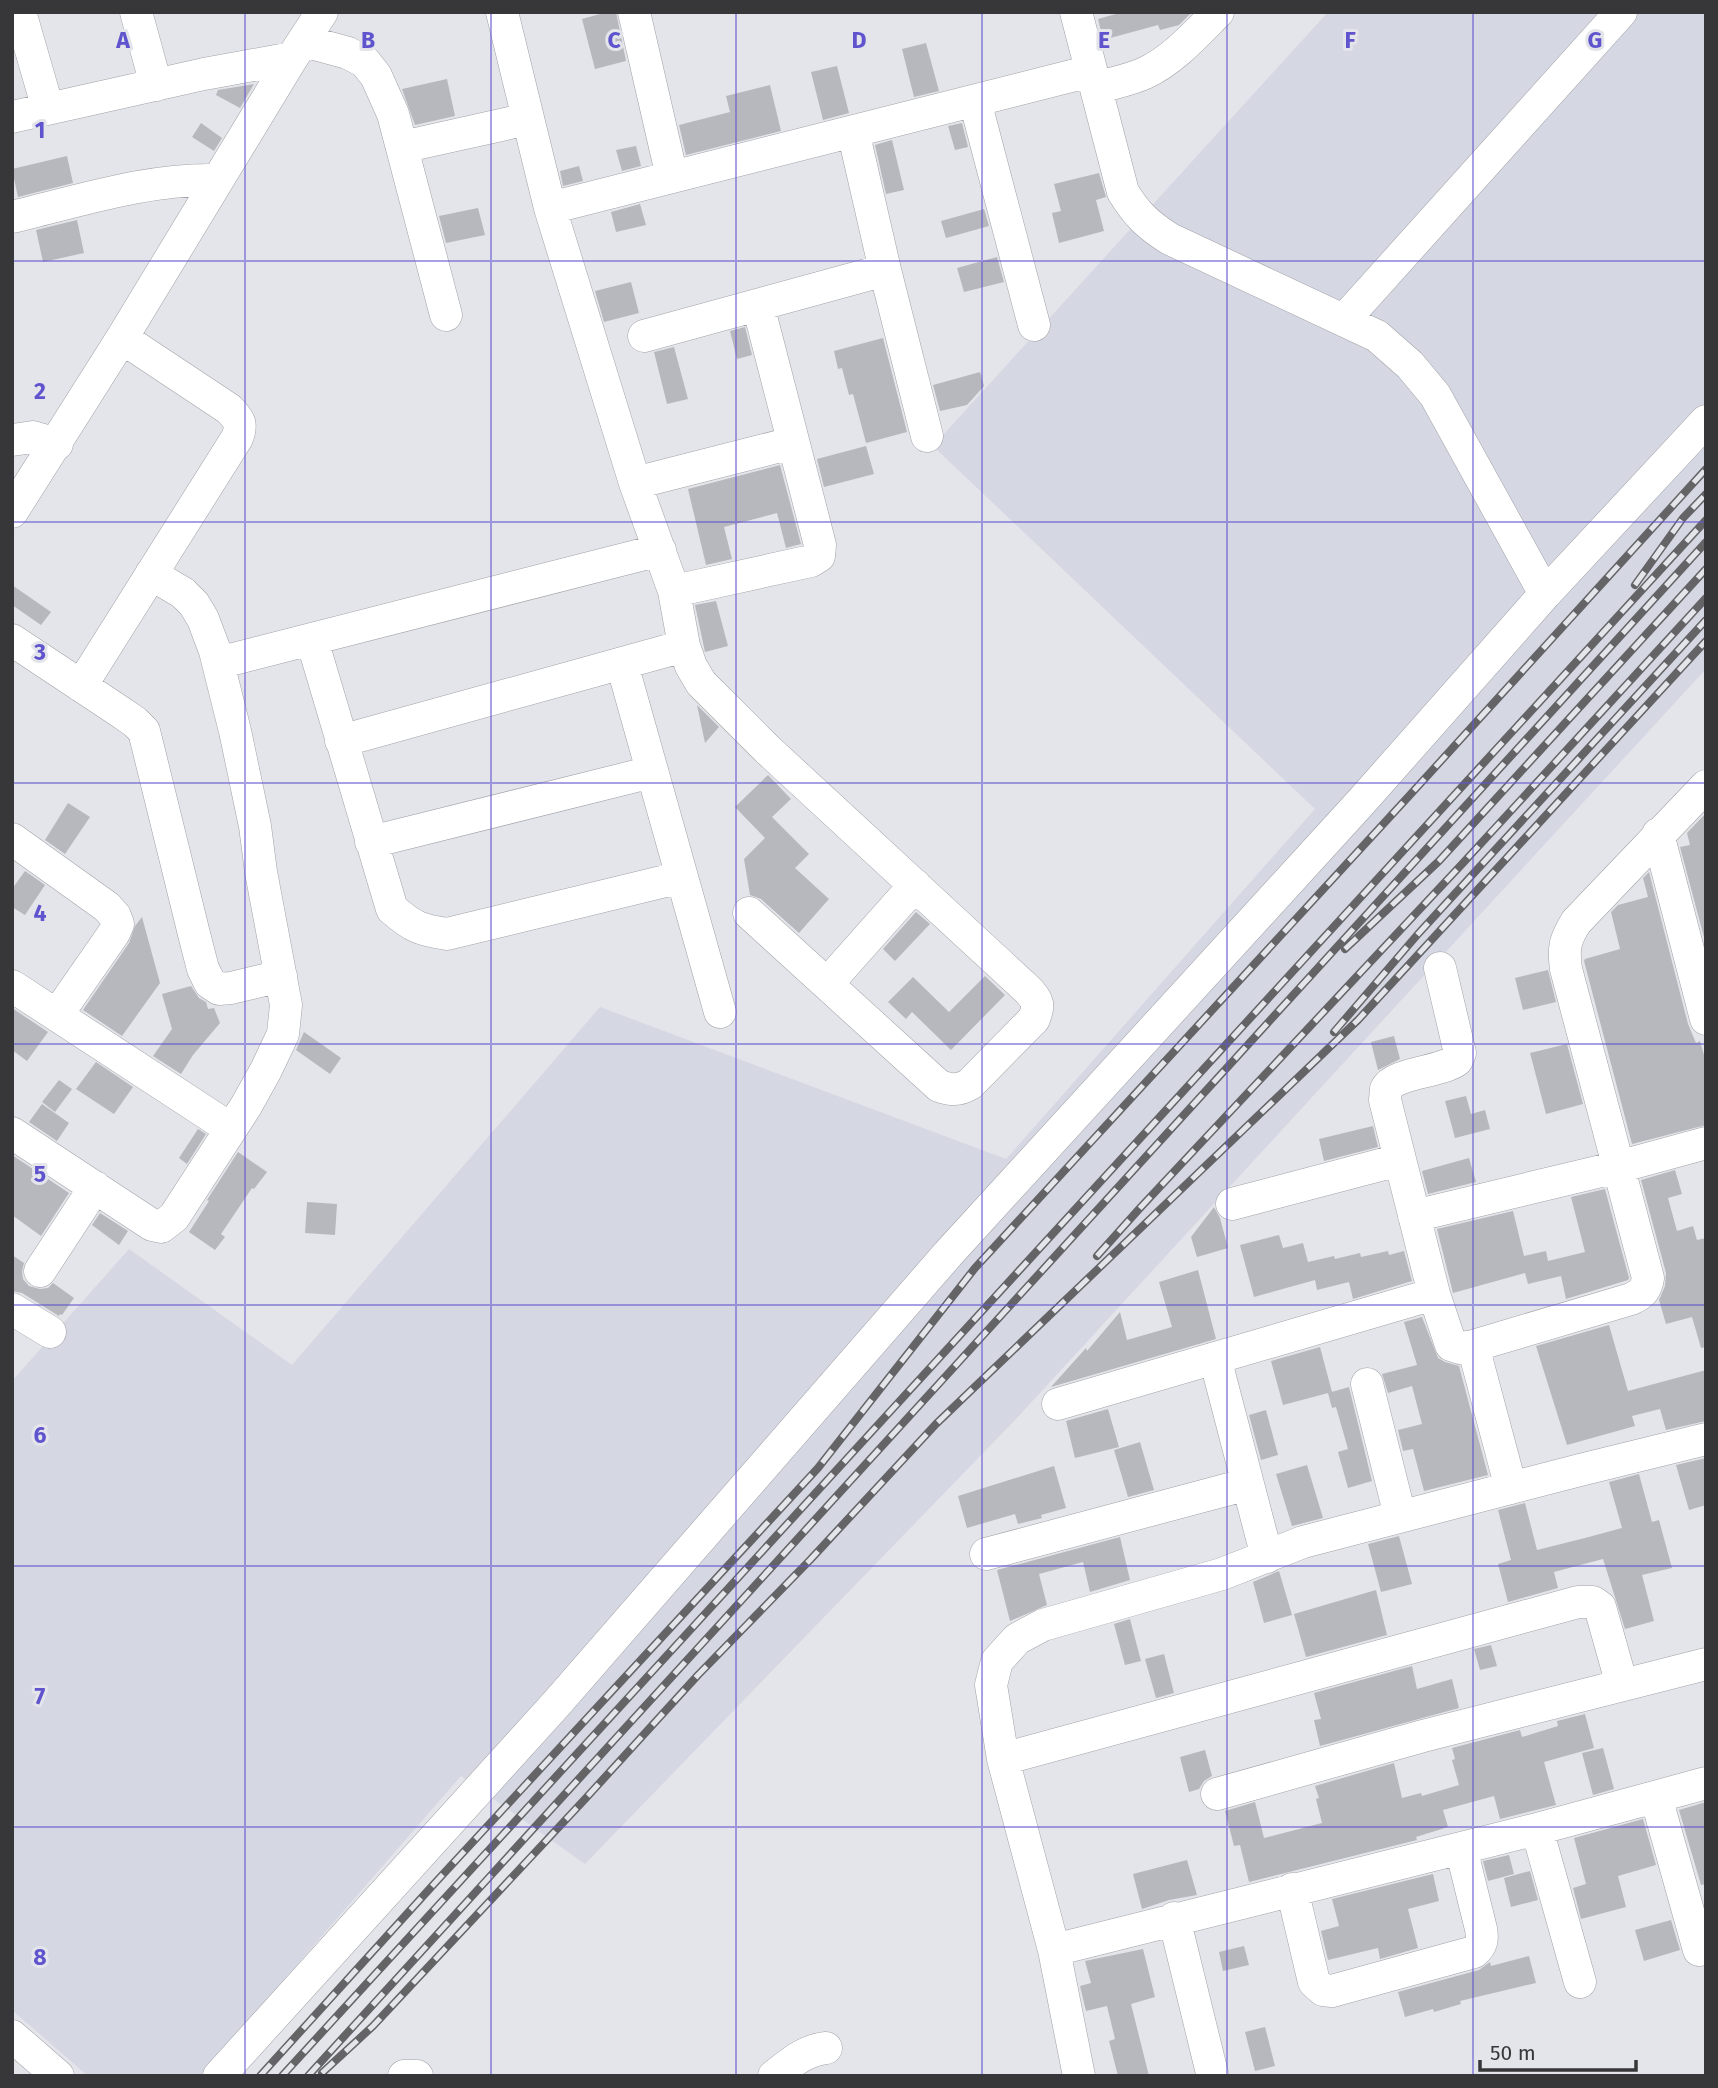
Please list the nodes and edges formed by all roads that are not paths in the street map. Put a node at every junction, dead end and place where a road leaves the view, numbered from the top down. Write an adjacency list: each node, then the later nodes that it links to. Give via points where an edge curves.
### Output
1 (20, 12): 12 (street)
2 (136, 12): 10 (street)
3 (502, 12): 14 (street)
4 (634, 12): 17 (street)
5 (1076, 12): 9 (street)
6 (1218, 12): 9 (street, via 1181,48 1144,73)
7 (1620, 12): 24 (street)
8 (307, 31): 10 (street); 16 (street, via 365,62 389,104); 18 (street)
9 (1094, 80): 11 (street); 24 (street, via 1123,192 1149,226)
10 (156, 85): 12 (street)
11 (975, 101): 15 (street); 25 (street)
12 (48, 109): 13 (street)
13 (12, 117)
14 (528, 118): 16 (street); 19 (street)
15 (853, 131): 17 (street); 21 (street)
16 (402, 147): 23 (street)
17 (671, 177): 19 (street)
18 (217, 180): 20 (street, via 139,187); 27 (street)
19 (551, 208): 33 (street)
20 (12, 217)
21 (884, 270): 22 (street); 29 (street)
22 (758, 305): 26 (street); 31 (street)
23 (446, 314)
24 (1344, 320): 38 (street, via 1377,336 1410,365 1435,396)
25 (1034, 325)
26 (643, 336)
27 (122, 338): 32 (street); 36 (street, via 229,409 240,429)
28 (1706, 422): 38 (street)
29 (927, 436)
30 (12, 440): 32 (street, via 33,437)
31 (792, 443): 33 (street); 37 (street, via 820,556)
32 (57, 444): 34 (street)
33 (635, 483): 35 (street)
34 (12, 512)
35 (660, 550): 37 (street); 40 (street)
36 (152, 574): 42 (street, via 194,604); 44 (street)
37 (674, 591): 41 (street)
38 (1545, 594): 101 (street, via 948,1254 557,1703)
39 (12, 640): 44 (street)
40 (312, 640): 42 (street); 45 (street)
41 (684, 646): 43 (street); 52 (street, via 701,683)
42 (218, 663): 56 (street)
43 (622, 664): 45 (street); 46 (street)
44 (81, 686): 56 (street, via 144,731 210,984 230,988)
45 (341, 741): 50 (street)
46 (652, 772): 50 (street); 51 (street)
47 (1706, 786): 48 (street)
48 (1658, 834): 54 (street); 66 (street, via 1576,922 1563,951)
49 (12, 839): 61 (street, via 107,907 118,924)
50 (371, 842): 51 (street, via 392,909 422,930 447,934)
51 (682, 877): 59 (street)
52 (915, 885): 57 (street); 57 (street, via 1030,991 1038,1006 1034,1018 970,1084 952,1090 939,1086)
53 (749, 913): 57 (street)
54 (1694, 927): 60 (street)
55 (1440, 968): 65 (street, via 1460,1053 1452,1065 1402,1078 1386,1089)
56 (281, 976): 62 (street, via 286,1005 283,1034)
57 (827, 984)
58 (12, 986): 61 (street)
59 (720, 1012)
60 (1705, 1012)
61 (57, 1015): 62 (street)
62 (231, 1129): 67 (street, via 174,1217 161,1227 152,1226)
63 (12, 1133): 67 (street)
64 (1706, 1143): 66 (street)
65 (1399, 1160): 68 (street); 69 (street)
66 (1618, 1167): 69 (street); 74 (street, via 1648,1278 1642,1294)
67 (95, 1187): 70 (street)
68 (1232, 1204)
69 (1414, 1216): 71 (street)
70 (40, 1271)
71 (1434, 1294): 74 (street, via 1451,1345); 75 (street)
72 (12, 1309): 73 (street)
73 (50, 1332)
74 (1473, 1346): 80 (street)
75 (1215, 1358): 77 (street); 79 (street)
76 (1367, 1384): 81 (street)
77 (1058, 1405)
78 (1706, 1439): 80 (street)
79 (1248, 1484): 82 (street); 83 (street)
80 (1511, 1488): 81 (street)
81 (1400, 1516): 83 (street, via 1303,1542)
82 (986, 1554)
83 (1267, 1557): 86 (street, via 1043,1625 1017,1639 997,1661 991,1685)
84 (1706, 1664): 85 (street)
85 (1622, 1685): 86 (street, via 1600,1606 1578,1602); 88 (street)
86 (1003, 1759): 94 (street)
87 (1706, 1783): 89 (street)
88 (1217, 1794)
89 (1656, 1797): 90 (street); 95 (street)
90 (1538, 1829): 91 (street); 96 (street)
91 (1461, 1848): 92 (street); 92 (street, via 1482,1929 1480,1947 1332,1992 1314,1982)
92 (1292, 1889): 93 (street)
93 (1174, 1918): 94 (street); 99 (street)
94 (1054, 1950): 105 (street)
95 (1699, 1950)
96 (1580, 1982)
97 (12, 2036): 100 (street)
98 (826, 2048): 104 (street, via 803,2054)
99 (1212, 2073)
100 (58, 2076)
101 (219, 2076)
102 (404, 2076): 103 (street)
103 (417, 2076)
104 (774, 2076)
105 (1079, 2076)

